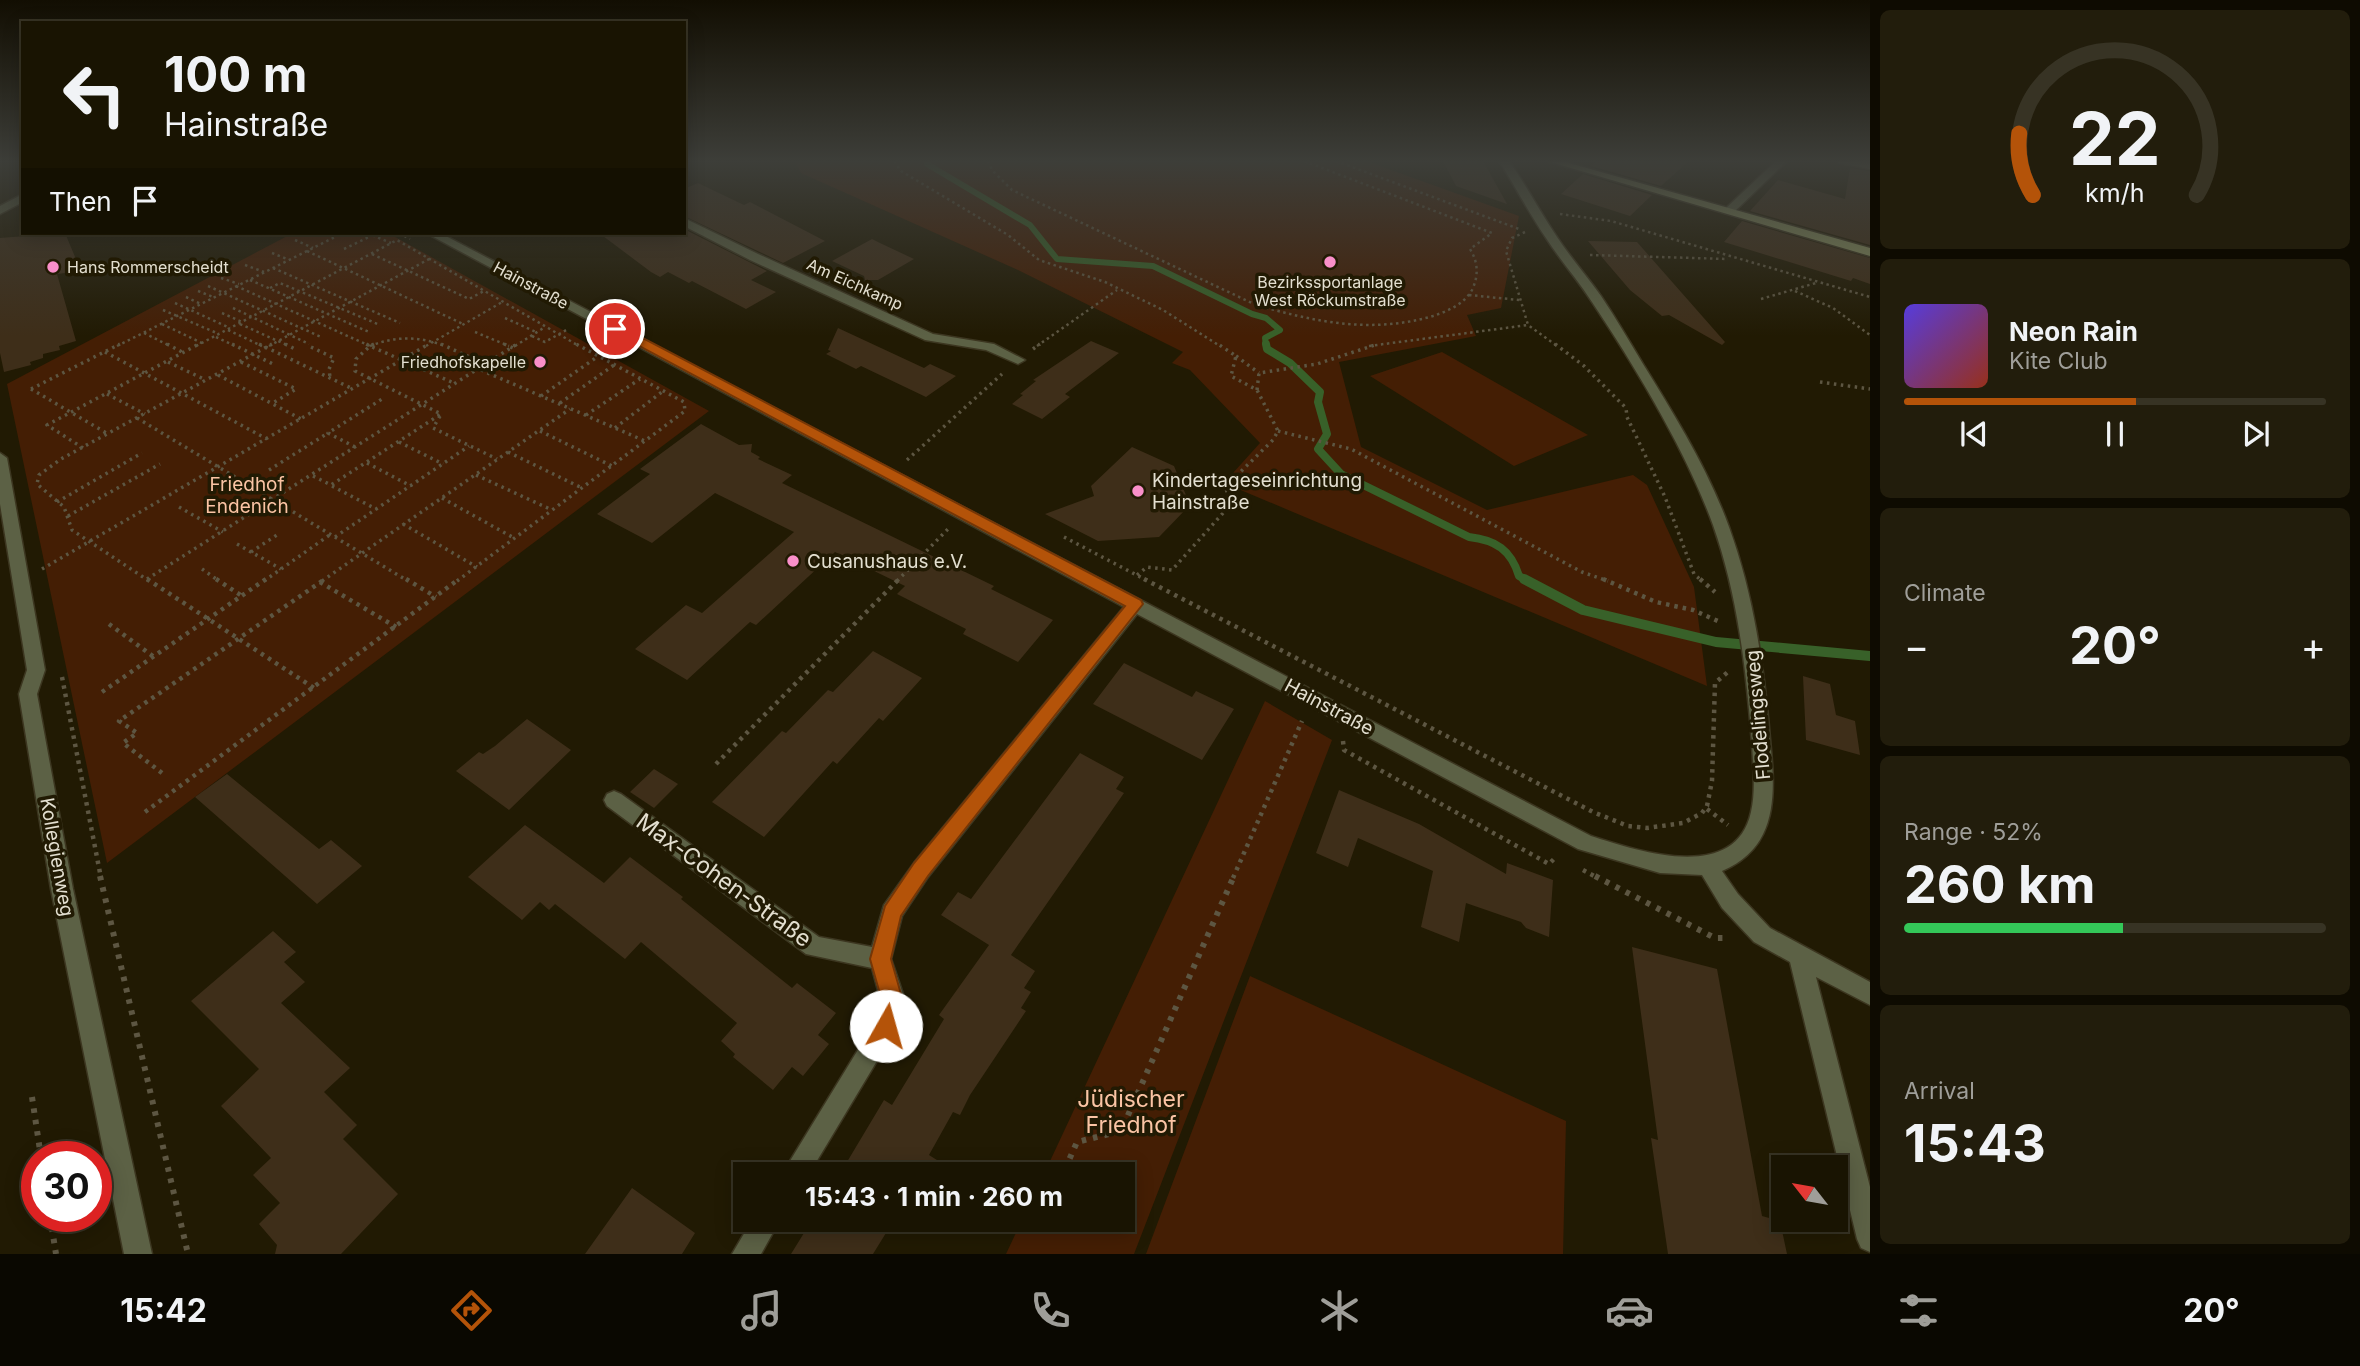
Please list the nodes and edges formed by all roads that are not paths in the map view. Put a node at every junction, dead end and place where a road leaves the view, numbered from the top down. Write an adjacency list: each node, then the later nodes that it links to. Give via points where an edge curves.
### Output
1 (1539, 220): 10 (street, Flodelingsweg, via 1597,300 1692,460 1731,556 1755,658 1765,797 1759,824 1749,841 1731,858)
2 (1758, 220): 5 (street)
3 (686, 222): 6 (street, Am Eichkamp, via 930,337 989,347)
4 (436, 235): 8 (street, Hainstraße)
5 (1870, 252)
6 (1018, 360)
7 (0, 458): 17 (street, Kollegienweg, via 36,670 28,694 62,888)
8 (1127, 600): 10 (street, Hainstraße, via 1585,843 1638,861); 12 (street, via 892,912)
9 (614, 800): 12 (street, Max-Cohen-Straße, via 814,947)
10 (1706, 864): 11 (street, via 1730,901 1762,935)
11 (1800, 958): 13 (street); 16 (street)
12 (880, 959): 14 (street, via 891,994 886,1026)
13 (1870, 995)
14 (802, 1162)
15 (760, 1232): 18 (street)
16 (1870, 1238)
17 (138, 1254)
18 (746, 1254)

